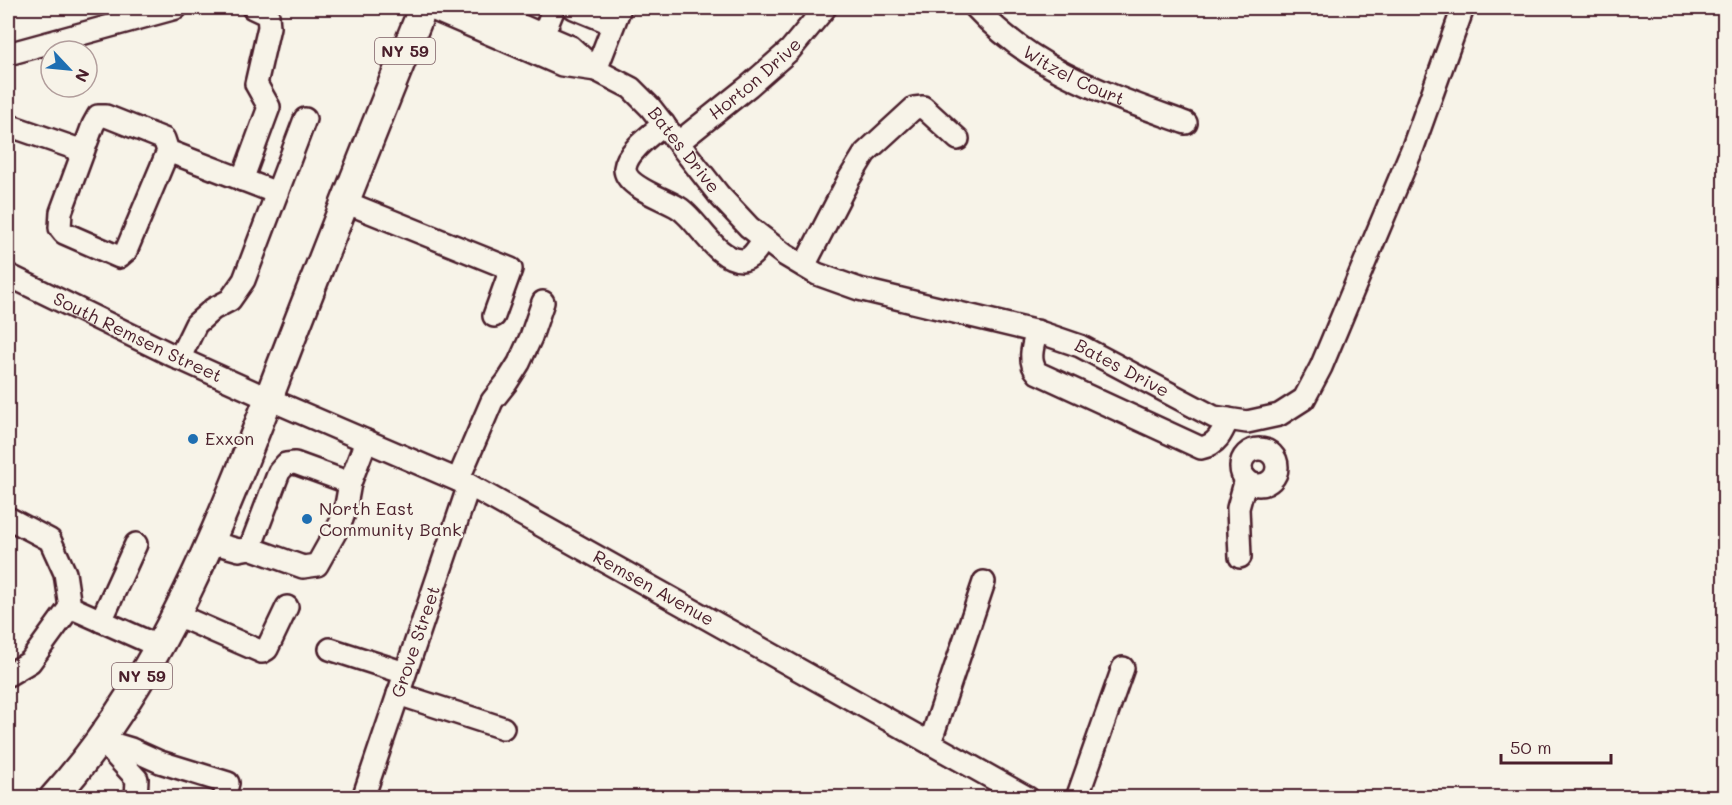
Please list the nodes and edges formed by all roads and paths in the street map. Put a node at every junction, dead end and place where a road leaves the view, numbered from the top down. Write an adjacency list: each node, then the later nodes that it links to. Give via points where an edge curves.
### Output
1 (176, 8): 13 (street)
2 (253, 8): 23 (street, via 268,15 269,27 256,84 269,106)
3 (423, 8): 25 (main road, NY 59)
4 (430, 8): 14 (street, Bates Drive, via 562,65)
5 (480, 8): 12 (street, Bates Drive)
6 (554, 8): 12 (street)
7 (574, 8): 11 (street)
8 (825, 8): 20 (street, Horton Drive, via 790,50)
9 (976, 8): 16 (street, Witzel Court, via 1024,51 1064,74)
10 (1463, 8): 34 (street, via 1413,147 1304,399 1279,415)
11 (616, 16): 14 (street)
12 (543, 35): 14 (street, Bates Drive, via 571,47)
13 (8, 54)
14 (596, 70): 17 (street, Bates Drive, via 631,88)
15 (305, 119): 24 (street)
16 (1186, 123)
17 (664, 124): 20 (street, Bates Drive); 26 (street, via 641,142 625,168 633,184 680,208 719,250 732,258 743,261 750,257)
18 (8, 125): 21 (street)
19 (958, 139): 27 (street, via 923,107 914,108 865,153)
20 (679, 142): 26 (street, Bates Drive, via 719,195)
21 (83, 151): 22 (street, via 98,116 106,116 165,139); 22 (street, via 61,212 60,228 63,233 119,257 126,251)
22 (168, 152): 23 (street)
23 (242, 180): 24 (street)
24 (277, 193): 32 (street, via 244,280 230,300 196,324)
25 (345, 202): 30 (street, via 511,269); 33 (main road, NY 59)
26 (764, 239): 27 (street, Bates Drive)
27 (804, 266): 31 (street, Bates Drive, via 859,289)
28 (8, 275): 32 (street, South Remsen Street)
29 (543, 302): 38 (street, Grove Street, via 523,354 492,401)
30 (494, 316)
31 (1037, 331): 34 (street, Bates Drive, via 1080,346 1214,417); 34 (street, via 1032,358 1038,373 1201,448 1213,444)
32 (179, 359): 33 (street, South Remsen Street)
33 (269, 399): 35 (street, Remsen Avenue); 41 (main road, NY 59)
34 (1238, 421): 36 (street)
35 (366, 441): 38 (street, Remsen Avenue); 39 (street)
36 (1251, 451): 37 (street, via 1241,464); 37 (street, via 1263,449 1276,461 1276,466 1273,478 1263,484)
37 (1246, 479): 44 (street, via 1239,508)
38 (464, 482): 53 (street, Grove Street); 58 (street, Remsen Avenue)
39 (350, 483): 43 (street, via 340,524 317,565 303,567); 43 (street, via 295,463 286,464 279,472)
40 (8, 518): 46 (street, via 50,540 64,573)
41 (210, 542): 43 (street); 48 (main road, NY 59)
42 (136, 544): 49 (street)
43 (250, 549)
44 (1240, 557)
45 (984, 582): 58 (street)
46 (70, 607): 49 (street); 54 (street, via 30,662)
47 (287, 607): 48 (street, via 262,652)
48 (177, 615): 50 (main road, NY 59)
49 (101, 621): 50 (street)
50 (160, 648): 57 (main road, NY 59)
51 (330, 649): 53 (street)
52 (1123, 668): 65 (street)
53 (405, 673): 55 (street, Grove Street)
54 (8, 675)
55 (398, 694): 56 (street); 63 (street, Grove Street)
56 (503, 728)
57 (100, 740): 59 (street); 60 (street); 61 (main road, NY 59)
58 (930, 743): 64 (street, Remsen Avenue)
59 (160, 762): 60 (street); 62 (street, via 228,783)
60 (137, 788)
61 (53, 798)
62 (224, 798)
63 (363, 798)
64 (1028, 798)
65 (1077, 798)

